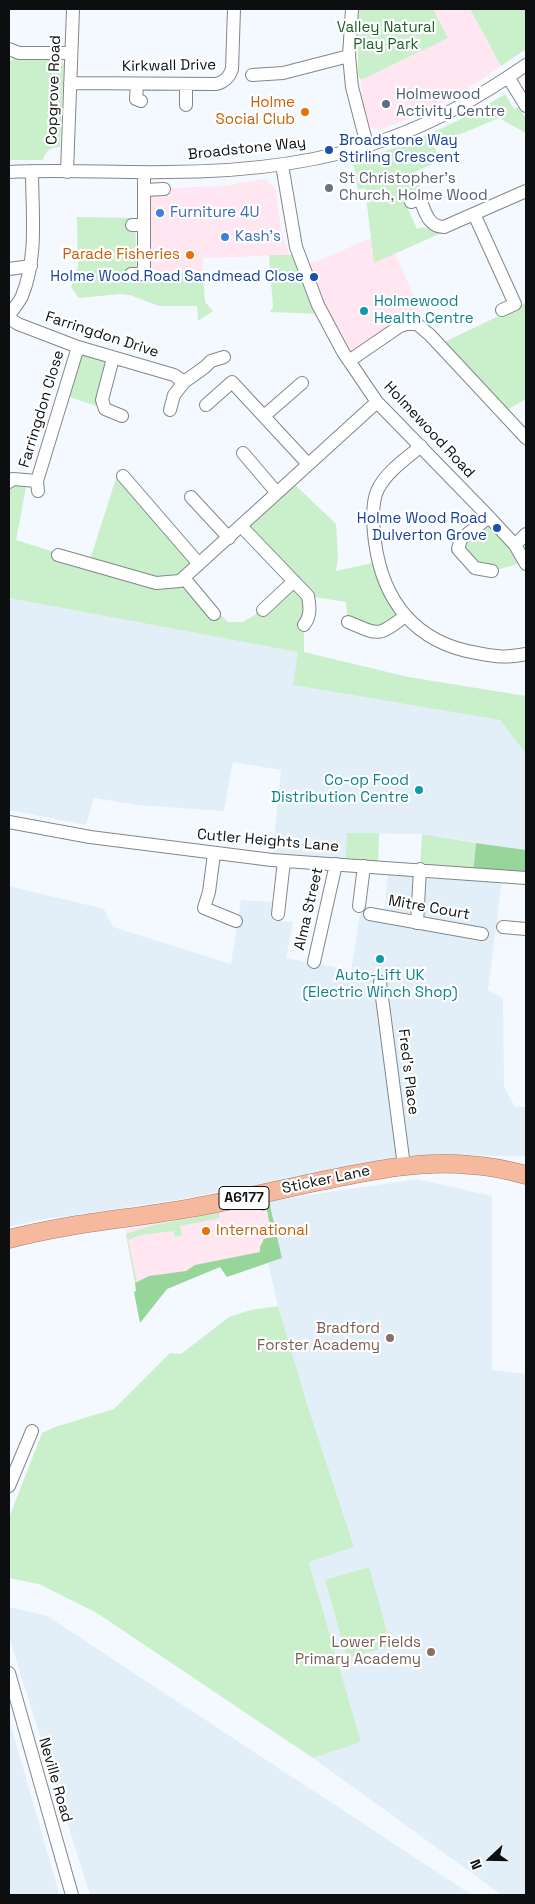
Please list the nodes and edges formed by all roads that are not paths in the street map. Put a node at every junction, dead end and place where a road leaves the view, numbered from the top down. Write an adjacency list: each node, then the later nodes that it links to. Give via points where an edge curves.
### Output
1 (73, 9): 5 (street, Copgrove Road)
2 (234, 9): 12 (street, Kirkwall Drive, via 229,76 220,83)
3 (352, 9): 6 (street)
4 (9, 49): 5 (street, via 19,53)
5 (71, 53): 10 (street, Copgrove Road)
6 (349, 56): 8 (street, via 283,73); 16 (street, via 354,99)
7 (526, 65): 9 (street, Broadstone Way)
8 (252, 75)
9 (508, 77): 15 (street); 16 (street, Broadstone Way, via 423,125)
10 (70, 83): 11 (street, Kirkwall Drive); 20 (street, Copgrove Road)
11 (137, 84): 12 (street, Kirkwall Drive); 13 (street, via 136,99)
12 (186, 84): 14 (street)
13 (141, 100)
14 (186, 106)
15 (526, 106)
16 (368, 145): 17 (street, Broadstone Way)
17 (282, 165): 21 (street, Broadstone Way); 35 (street, Holmewood Road, via 302,265 332,335)
18 (32, 171): 19 (street, Broadstone Way); 20 (street, Broadstone Way); 27 (street)
19 (9, 172)
20 (67, 172): 21 (street, Broadstone Way)
21 (144, 172): 23 (street)
22 (164, 189): 23 (street)
23 (144, 190): 29 (street, via 138,225 144,274)
24 (526, 191): 26 (street)
25 (411, 202): 26 (street, via 420,199 434,226 441,227)
26 (474, 214): 30 (street, via 515,304)
27 (31, 266): 28 (street); 31 (street, via 21,297)
28 (9, 269)
29 (131, 274)
30 (502, 310)
31 (9, 316): 32 (street, Farringdon Drive, via 18,324)
32 (78, 346): 34 (street, Farringdon Drive); 48 (street, Farringdon Close, via 34,483 13,479)
33 (224, 357): 36 (street, via 211,361)
34 (113, 358): 36 (street, Farringdon Drive, via 174,375); 41 (street, via 102,400 105,409)
35 (350, 361): 38 (street, Holmewood Road); 43 (street, via 400,326 417,324 440,344)
36 (184, 382): 40 (street, via 174,395)
37 (302, 383): 42 (street)
38 (377, 402): 44 (street, Holmewood Road); 46 (street)
39 (206, 405): 42 (street, via 232,382)
40 (170, 410)
41 (122, 416)
42 (264, 416): 46 (street)
43 (526, 438)
44 (421, 446): 51 (street, Holmewood Road); 64 (street, via 389,474 378,490 372,523 378,562 387,586)
45 (243, 453): 49 (street)
46 (308, 464): 49 (street)
47 (123, 476): 57 (street)
48 (9, 482)
49 (278, 493): 52 (street)
50 (191, 497): 54 (street)
51 (490, 517): 55 (street, Holmewood Road); 59 (street, via 461,539 458,550 475,568)
52 (241, 526): 54 (street); 61 (street)
53 (526, 534): 55 (street)
54 (229, 538): 57 (street)
55 (515, 545): 58 (street, Holmewood Road)
56 (58, 554): 60 (street, via 156,583)
57 (199, 564): 60 (street)
58 (526, 564)
59 (492, 571)
60 (184, 578): 63 (street)
61 (294, 581): 62 (street); 66 (street, via 308,596 310,604 309,618)
62 (263, 610)
63 (214, 614)
64 (405, 616): 65 (street, via 388,629 374,633); 67 (street, via 428,637 462,650 505,658)
65 (348, 622)
66 (304, 625)
67 (526, 654)
68 (9, 822): 69 (street, Cutler Heights Lane)
69 (214, 854): 70 (street, Cutler Heights Lane); 78 (street, via 204,908)
70 (284, 861): 71 (street, Cutler Heights Lane); 76 (street)
71 (336, 864): 72 (street, Cutler Heights Lane); 83 (street, Alma Street)
72 (364, 866): 73 (street, Cutler Heights Lane); 75 (street)
73 (420, 869): 74 (street, Cutler Heights Lane); 79 (street)
74 (526, 878)
75 (359, 906)
76 (278, 914)
77 (370, 914): 79 (street, Mitre Court)
78 (236, 921)
79 (417, 923): 82 (street, Mitre Court)
80 (503, 927): 81 (street)
81 (526, 929)
82 (482, 934)
83 (314, 962)
84 (380, 982): 85 (street, Fred's Place)
85 (404, 1166): 86 (highway, Sticker Lane / A6177, via 470,1164); 87 (highway, Sticker Lane / A6177, via 186,1208 42,1230)
86 (526, 1174)
87 (9, 1239)
88 (32, 1432): 89 (street)
89 (9, 1486)
90 (9, 1673): 91 (street, Neville Road)
91 (72, 1895)

